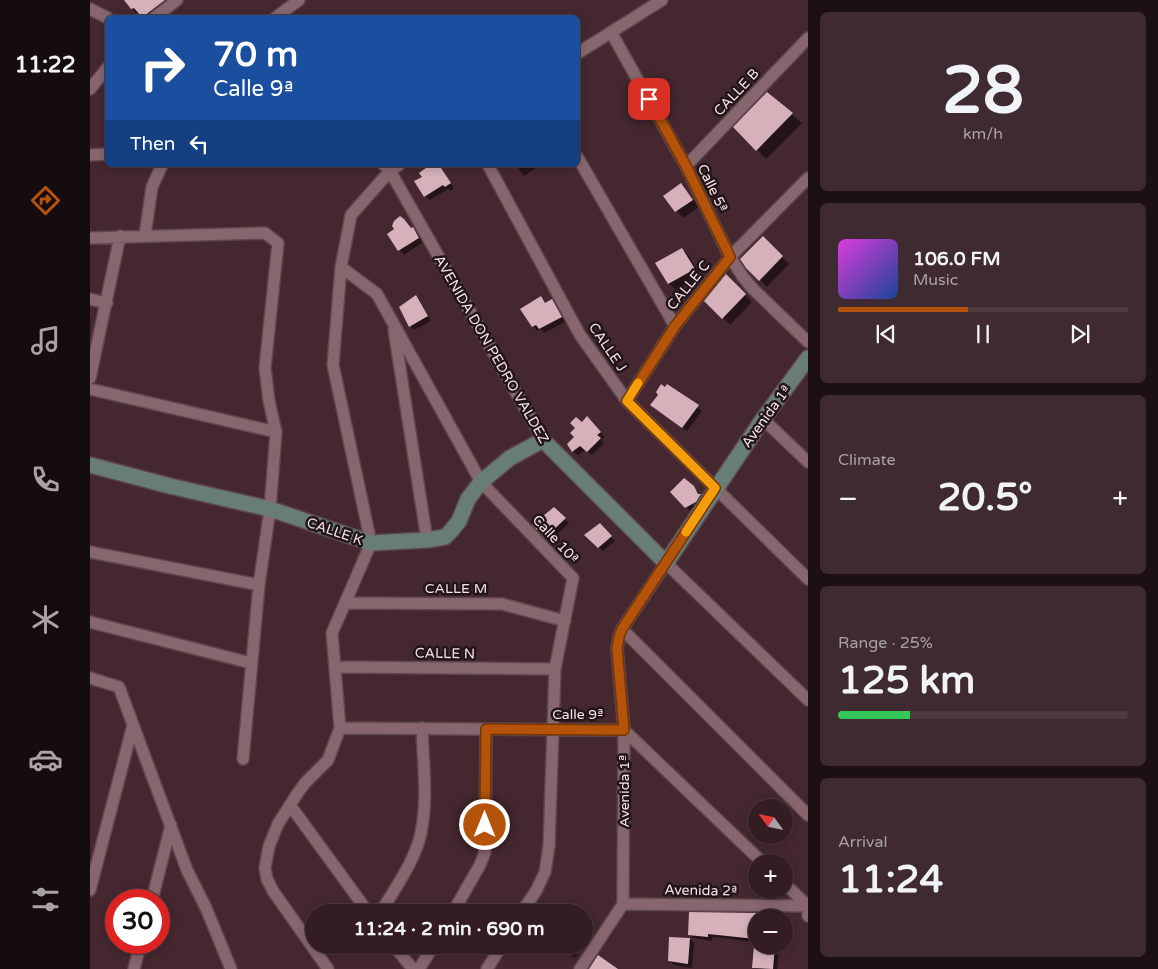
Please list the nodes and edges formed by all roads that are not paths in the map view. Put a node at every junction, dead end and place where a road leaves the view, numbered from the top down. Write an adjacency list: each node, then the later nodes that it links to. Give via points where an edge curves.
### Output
1 (177, 0): 5 (street)
2 (299, 0): 6 (street)
3 (662, 0): 8 (street)
4 (90, 9): 7 (street)
5 (158, 15)
6 (279, 15)
7 (105, 16)
8 (611, 32): 10 (street); 16 (street, Calle 5ª)
9 (808, 38): 16 (street, CALLE B)
10 (580, 52)
11 (105, 71): 12 (street)
12 (90, 89)
13 (105, 154): 14 (street)
14 (90, 155)
15 (580, 161): 29 (street)
16 (686, 166): 24 (street, Calle 5ª)
17 (161, 167): 21 (street, via 152,187)
18 (391, 167): 25 (street, via 351,215); 37 (street, AVENIDA DON PEDRO VALDEZ)
19 (489, 167): 34 (street, CALLE J, via 580,335)
20 (808, 178): 24 (street, CALLE C)
21 (145, 235): 22 (street); 36 (street, via 265,233 278,243 265,368)
22 (120, 236): 23 (street); 27 (street)
23 (90, 238)
24 (730, 257): 29 (street, CALLE C); 30 (street, Calle 5ª, via 753,289)
25 (341, 267): 28 (street, Calle 10ª, via 377,294); 44 (street, via 333,365)
26 (90, 300): 27 (street)
27 (106, 304): 32 (street)
28 (392, 321): 40 (street, Calle 10ª); 43 (street)
29 (675, 326): 34 (street, CALLE C)
30 (808, 342)
31 (808, 358): 35 (street, Avenida 1ª)
32 (90, 375)
33 (90, 389): 36 (street)
34 (627, 401): 41 (street, CALLE J)
35 (763, 419): 38 (street); 41 (street, Avenida 1ª)
36 (276, 432): 42 (street)
37 (543, 440): 40 (street, CALLE K, via 510,458); 46 (street, AVENIDA DON PEDRO VALDEZ)
38 (808, 462)
39 (90, 465): 42 (street, CALLE K)
40 (481, 482): 43 (street, CALLE K, via 451,531 445,537); 50 (street, Calle 10ª, via 573,578)
41 (715, 488): 46 (street, Avenida 1ª); 47 (street, CALLE J)
42 (270, 509): 44 (street, CALLE K); 48 (street)
43 (427, 540): 44 (street, CALLE K)
44 (371, 543): 49 (street)
45 (90, 552): 48 (street)
46 (666, 563): 52 (street, Avenida 1ª); 57 (street, AVENIDA DON PEDRO VALDEZ)
47 (808, 580)
48 (259, 585): 53 (street)
49 (345, 603): 50 (street, CALLE M, via 502,604); 54 (street, via 332,633)
50 (565, 621): 55 (street, Calle 10ª)
51 (90, 622): 53 (street)
52 (622, 629): 63 (street, Avenida 1ª, via 617,648); 66 (street)
53 (251, 663): 64 (street)
54 (335, 667): 55 (street, CALLE N); 59 (street)
55 (555, 669): 62 (street, Calle 10ª)
56 (90, 678): 58 (street, via 119,687)
57 (808, 700)
58 (133, 724): 67 (street); 70 (street)
59 (340, 728): 60 (street, Calle 9ª); 65 (street, via 328,760 305,783)
60 (422, 728): 61 (street, Calle 9ª); 73 (street, via 424,815 420,835)
61 (486, 729): 62 (street, Calle 9ª); 74 (street, via 485,852)
62 (553, 729): 63 (street, Calle 9ª); 75 (street, Calle 10ª, via 549,846 545,872)
63 (624, 730): 68 (street); 76 (street, Avenida 1ª)
64 (243, 759)
65 (290, 805): 72 (street); 85 (street, via 269,846 265,868 267,879 272,891)
66 (808, 814)
67 (171, 826): 69 (street); 84 (street)
68 (754, 854)
69 (155, 889)
70 (90, 890)
71 (793, 892): 77 (street)
72 (362, 904)
73 (386, 904)
74 (458, 904)
75 (527, 904)
76 (623, 904): 77 (street, Avenida 2ª); 89 (street)
77 (808, 906): 78 (street)
78 (808, 916)
79 (138, 954): 83 (street)
80 (401, 954): 86 (street)
81 (428, 954): 87 (street)
82 (496, 954): 88 (street)
83 (134, 969)
84 (231, 969)
85 (328, 969)
86 (413, 969)
87 (419, 969)
88 (487, 969)
89 (580, 969)

